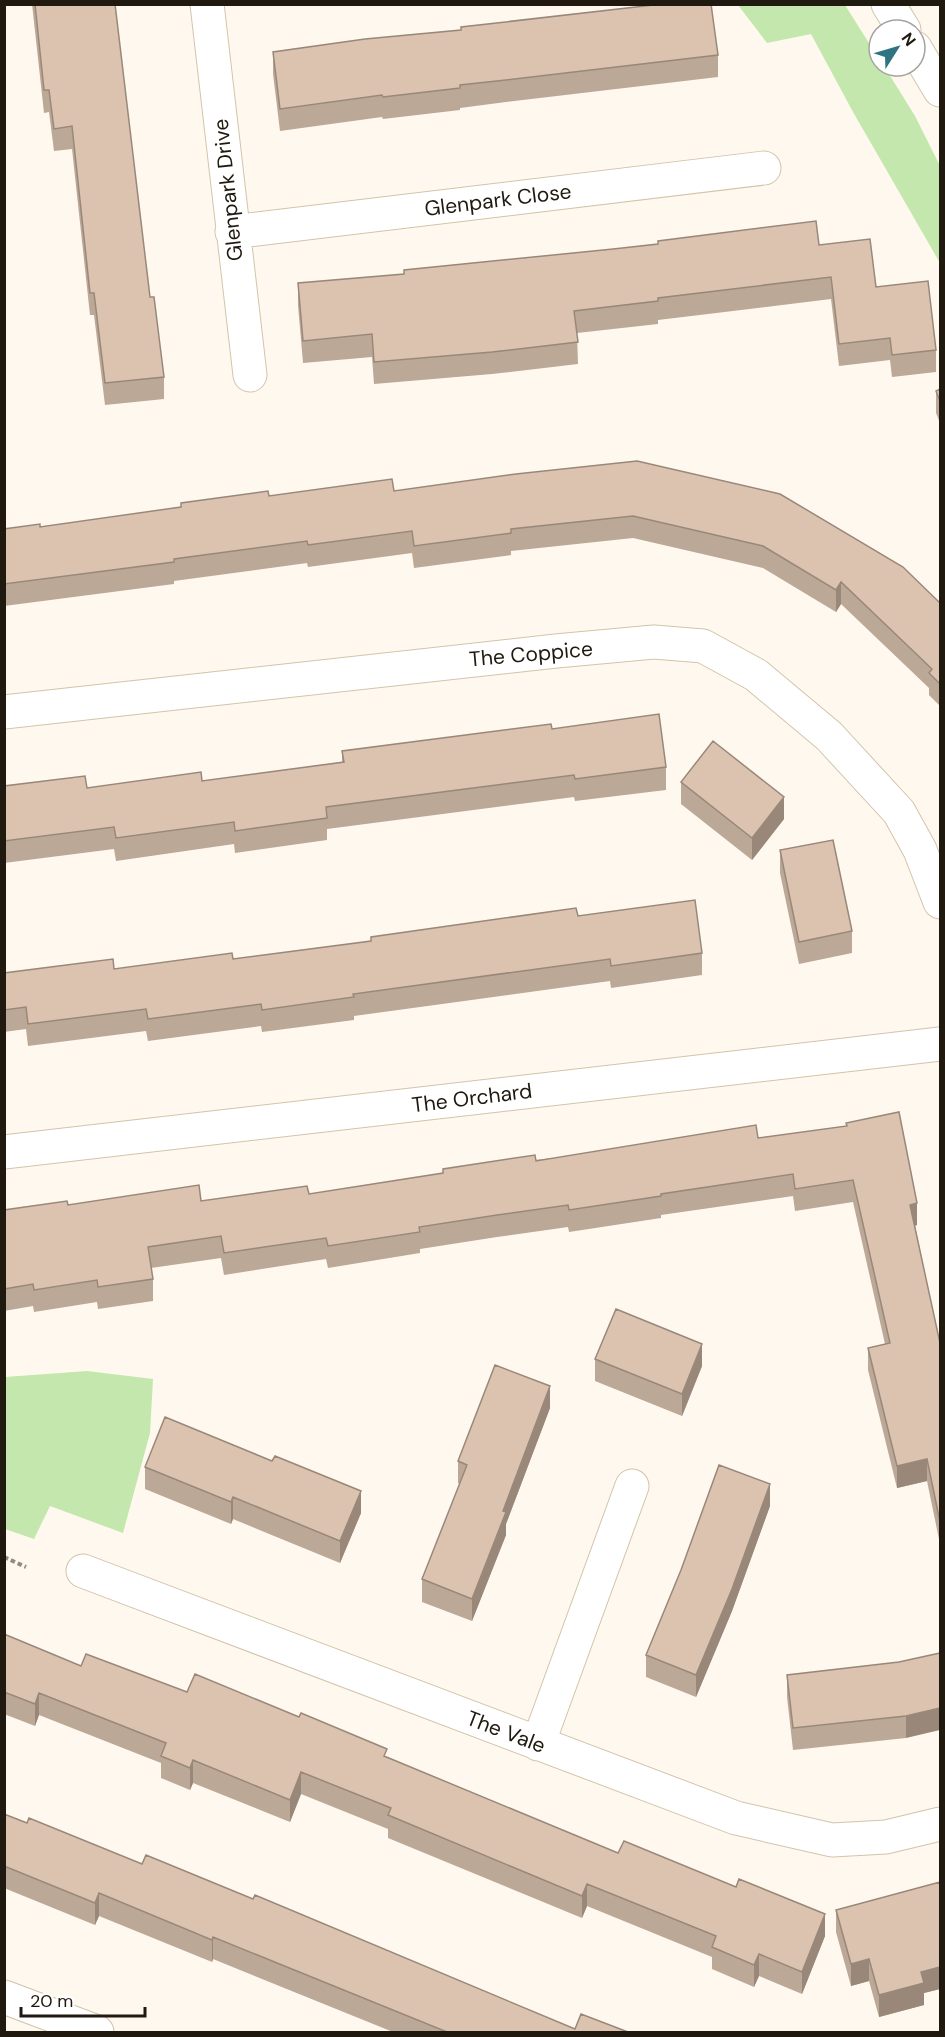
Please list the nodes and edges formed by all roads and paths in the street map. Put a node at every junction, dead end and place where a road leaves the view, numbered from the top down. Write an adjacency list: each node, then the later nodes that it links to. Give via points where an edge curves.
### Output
1 (207, 4): 7 (main road, Glenpark Drive)
2 (888, 4): 3 (main road)
3 (897, 18)
4 (927, 68): 5 (main road)
5 (940, 90)
6 (764, 168): 7 (main road, Glenpark Close)
7 (232, 232): 8 (main road, Glenpark Drive)
8 (250, 375)
9 (4, 712): 10 (main road, The Coppice, via 556,651 654,642 703,646 756,675 829,736 899,812 920,850)
10 (940, 902)
11 (940, 1044): 12 (main road, The Orchard)
12 (4, 1152)
13 (632, 1486): 17 (main road)
14 (4, 1557): 15 (path)
15 (26, 1567)
16 (82, 1571): 17 (main road, The Vale)
17 (538, 1744): 18 (main road, The Vale, via 736,1818 832,1840 886,1837)
18 (940, 1824)
19 (4, 1997): 20 (main road)
20 (96, 2032)

